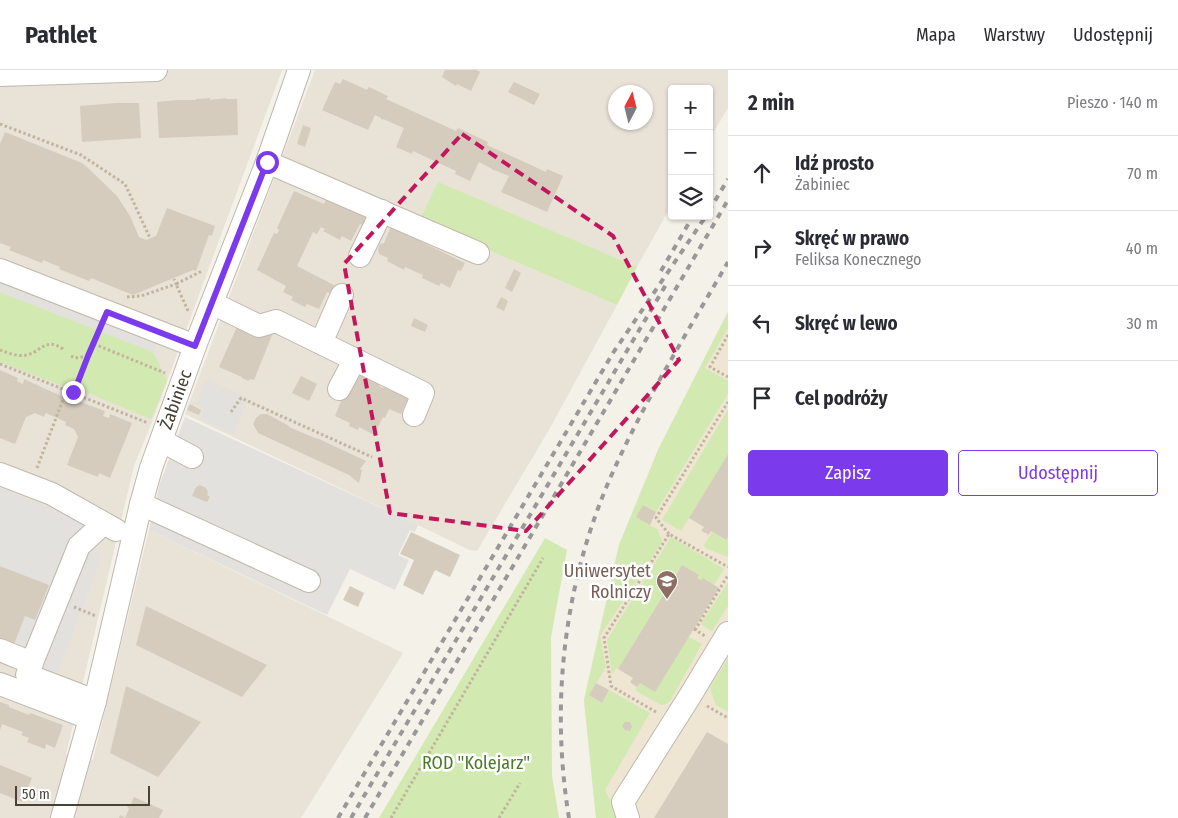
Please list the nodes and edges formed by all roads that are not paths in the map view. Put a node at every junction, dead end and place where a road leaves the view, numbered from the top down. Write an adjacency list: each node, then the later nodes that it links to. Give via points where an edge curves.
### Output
1 (156, 70): 3 (street)
2 (295, 71): 4 (street, Żabiniec)
3 (0, 75)
4 (267, 162): 5 (street); 10 (street, Żabiniec)
5 (382, 211): 6 (street); 7 (street)
6 (478, 253)
7 (360, 256)
8 (0, 270): 12 (street, via 113,303)
9 (342, 294): 11 (street)
10 (212, 303): 11 (street, via 259,326 276,321); 12 (street, Żabiniec)
11 (321, 343): 13 (street)
12 (195, 346): 16 (street, Żabiniec)
13 (355, 359): 14 (street); 15 (street, via 423,393)
14 (339, 389)
15 (414, 415)
16 (163, 436): 17 (street); 19 (street, Żabiniec)
17 (192, 458)
18 (0, 474): 20 (street, via 52,494)
19 (141, 504): 21 (street, Żabiniec); 22 (street)
20 (103, 524): 21 (street); 25 (street, via 79,546)
21 (133, 536): 27 (street, Żabiniec)
22 (309, 581)
23 (728, 633): 29 (street, via 623,802)
24 (0, 650): 25 (street)
25 (32, 663): 27 (street, via 27,675)
26 (0, 684): 27 (street)
27 (92, 709): 28 (street, Żabiniec)
28 (62, 818)
29 (628, 818)

